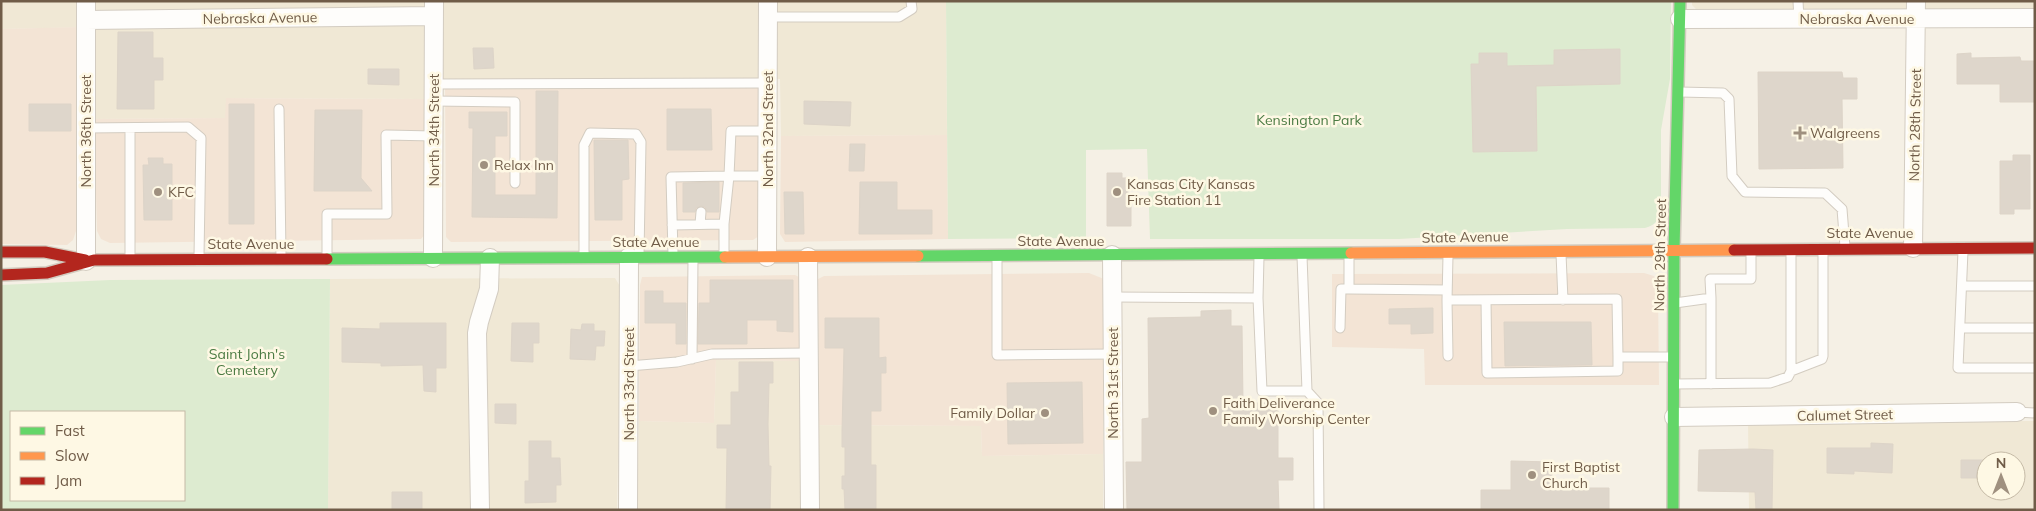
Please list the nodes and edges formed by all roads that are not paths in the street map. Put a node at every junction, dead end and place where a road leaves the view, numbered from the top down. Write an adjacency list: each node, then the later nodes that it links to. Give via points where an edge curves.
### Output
1 (86, 1): 10 (street, North 36th Street)
2 (911, 1): 5 (lane, via 912,9 900,17)
3 (1798, 1): 9 (lane)
4 (434, 9): 10 (street, Nebraska Avenue); 13 (street, North 34th Street)
5 (768, 9): 11 (street, North 32nd Street)
6 (1680, 10): 9 (street, Nebraska Avenue); 12 (main road, North 29th Street)
7 (1916, 10): 8 (street, Nebraska Avenue); 9 (street, Nebraska Avenue); 27 (street, North 28th Street)
8 (2035, 18)
9 (1799, 19)
10 (86, 20): 15 (street, North 36th Street)
11 (768, 83): 13 (lane); 17 (street, North 32nd Street)
12 (1679, 92): 26 (lane, via 1723,93 1729,99 1732,176 1745,192 1825,193 1842,209); 32 (main road, North 29th Street)
13 (434, 93): 18 (street, North 34th Street); 21 (lane, via 515,102)
14 (279, 109): 52 (lane)
15 (85, 128): 16 (lane); 55 (street, North 36th Street)
16 (130, 128): 51 (lane, via 188,127 201,138); 54 (lane)
17 (768, 131): 19 (lane, via 731,132); 20 (street, North 32nd Street)
18 (434, 136): 49 (street, North 34th Street); 53 (lane, via 386,135 387,214 327,214)
19 (730, 176): 20 (lane); 24 (lane); 25 (lane, via 701,179 671,177)
20 (767, 176): 47 (street, North 32nd Street)
21 (515, 182)
22 (701, 212): 23 (lane)
23 (700, 224): 24 (lane); 25 (lane)
24 (724, 224): 46 (lane)
25 (672, 225): 44 (lane)
26 (1845, 248): 27 (main road, State Avenue); 31 (main road, State Avenue)
27 (1913, 248): 28 (main road, State Avenue)
28 (1963, 248): 29 (main road, State Avenue); 57 (lane)
29 (2035, 248)
30 (1791, 249): 31 (main road, State Avenue); 33 (main road, State Avenue); 79 (lane)
31 (1823, 249): 79 (lane, via 1823,356)
32 (1674, 250): 33 (main road, State Avenue); 34 (main road, State Avenue); 67 (main road, North 29th Street)
33 (1751, 250): 63 (lane, via 1751,280 1710,280)
34 (1562, 251): 36 (main road, State Avenue); 66 (lane)
35 (1, 252): 55 (main road, State Avenue, via 45,252)
36 (1448, 252): 37 (main road, State Avenue); 60 (lane)
37 (1349, 253): 39 (main road, State Avenue); 59 (lane)
38 (1258, 254): 39 (main road, State Avenue); 40 (main road, State Avenue); 62 (lane)
39 (1302, 254): 82 (lane)
40 (1112, 255): 41 (main road, State Avenue); 61 (street, North 31st Street)
41 (997, 256): 48 (main road, State Avenue); 72 (lane, via 997,354)
42 (584, 257): 43 (main road, State Avenue); 43 (lane, via 584,145 590,133 636,134 641,142); 50 (main road, State Avenue)
43 (634, 257): 44 (main road, State Avenue); 77 (street, North 33rd Street)
44 (673, 257): 45 (main road, State Avenue)
45 (693, 257): 46 (main road, State Avenue); 76 (lane)
46 (724, 257): 47 (main road, State Avenue)
47 (767, 257): 48 (main road, State Avenue)
48 (808, 257): 71 (street)
49 (433, 258): 50 (main road, State Avenue); 53 (main road, State Avenue)
50 (490, 258): 86 (street, via 489,289 477,334)
51 (199, 259): 52 (main road, State Avenue); 54 (main road, State Avenue)
52 (281, 259): 53 (main road, State Avenue)
53 (327, 259)
54 (130, 260): 55 (main road, State Avenue)
55 (86, 261): 56 (main road, State Avenue, via 47,273)
56 (1, 275)
57 (1962, 286): 58 (lane); 69 (lane)
58 (2035, 286)
59 (1349, 289): 60 (lane); 68 (lane, via 1341,290)
60 (1447, 290): 64 (lane)
61 (1113, 297): 62 (lane); 72 (street, North 31st Street)
62 (1258, 298): 82 (lane, via 1262,391)
63 (1711, 298): 67 (lane); 81 (lane)
64 (1447, 300): 65 (lane); 73 (lane)
65 (1486, 300): 66 (lane); 74 (lane, via 1487,373 1618,371)
66 (1562, 300): 74 (lane, via 1617,299)
67 (1674, 303): 75 (main road, North 29th Street)
68 (1340, 328)
69 (1960, 328): 70 (lane); 78 (lane, via 1958,368)
70 (2035, 328)
71 (809, 353): 76 (lane, via 712,354); 88 (street)
72 (1113, 354): 89 (street, North 31st Street)
73 (1448, 356)
74 (1618, 357): 75 (lane)
75 (1674, 358): 80 (main road, North 29th Street)
76 (692, 359): 77 (lane)
77 (629, 366): 87 (street, North 33rd Street)
78 (2035, 368)
79 (1791, 371): 81 (lane, via 1788,377 1770,383)
80 (1674, 384): 81 (lane); 85 (main road, North 29th Street)
81 (1711, 384)
82 (1307, 391): 90 (lane, via 1318,403)
83 (2017, 412): 84 (lane); 85 (street, Calumet Street)
84 (2035, 412)
85 (1674, 418): 91 (main road, North 29th Street)
86 (480, 510)
87 (628, 510)
88 (810, 510)
89 (1114, 510)
90 (1319, 510)
91 (1673, 510)

